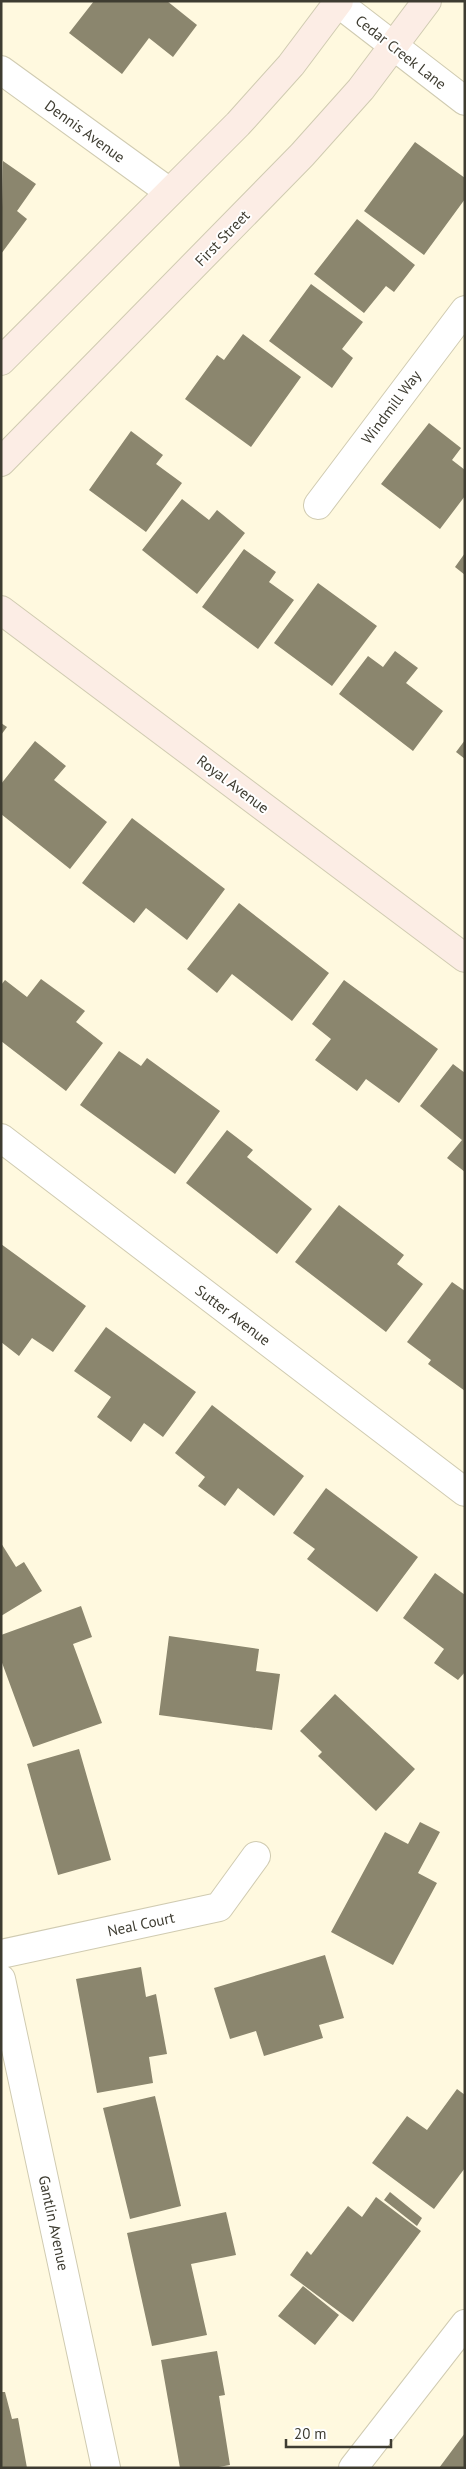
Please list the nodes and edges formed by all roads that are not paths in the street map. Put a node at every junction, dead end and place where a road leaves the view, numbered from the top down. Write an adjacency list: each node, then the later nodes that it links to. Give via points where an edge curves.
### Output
1 (427, 1): 3 (main road, First Street)
2 (338, 2): 3 (street, Cedar Creek Lane); 6 (main road, via 291,65 238,124)
3 (394, 46): 5 (street, Cedar Creek Lane); 9 (main road, First Street, via 361,89 302,155)
4 (1, 70): 6 (street, Dennis Avenue)
5 (465, 101)
6 (168, 191): 8 (main road)
7 (465, 310): 10 (street, Windmill Way)
8 (1, 361)
9 (1, 462)
10 (318, 505)
11 (1, 610): 12 (main road, Royal Avenue)
12 (465, 958)
13 (1, 1138): 14 (street, Sutter Avenue)
14 (465, 1492)
15 (256, 1856): 16 (street, Neal Court, via 219,1907)
16 (1, 1954)
17 (1, 1979): 19 (street, Gantlin Avenue)
18 (465, 2324): 20 (street)
19 (106, 2468)
20 (354, 2468)

